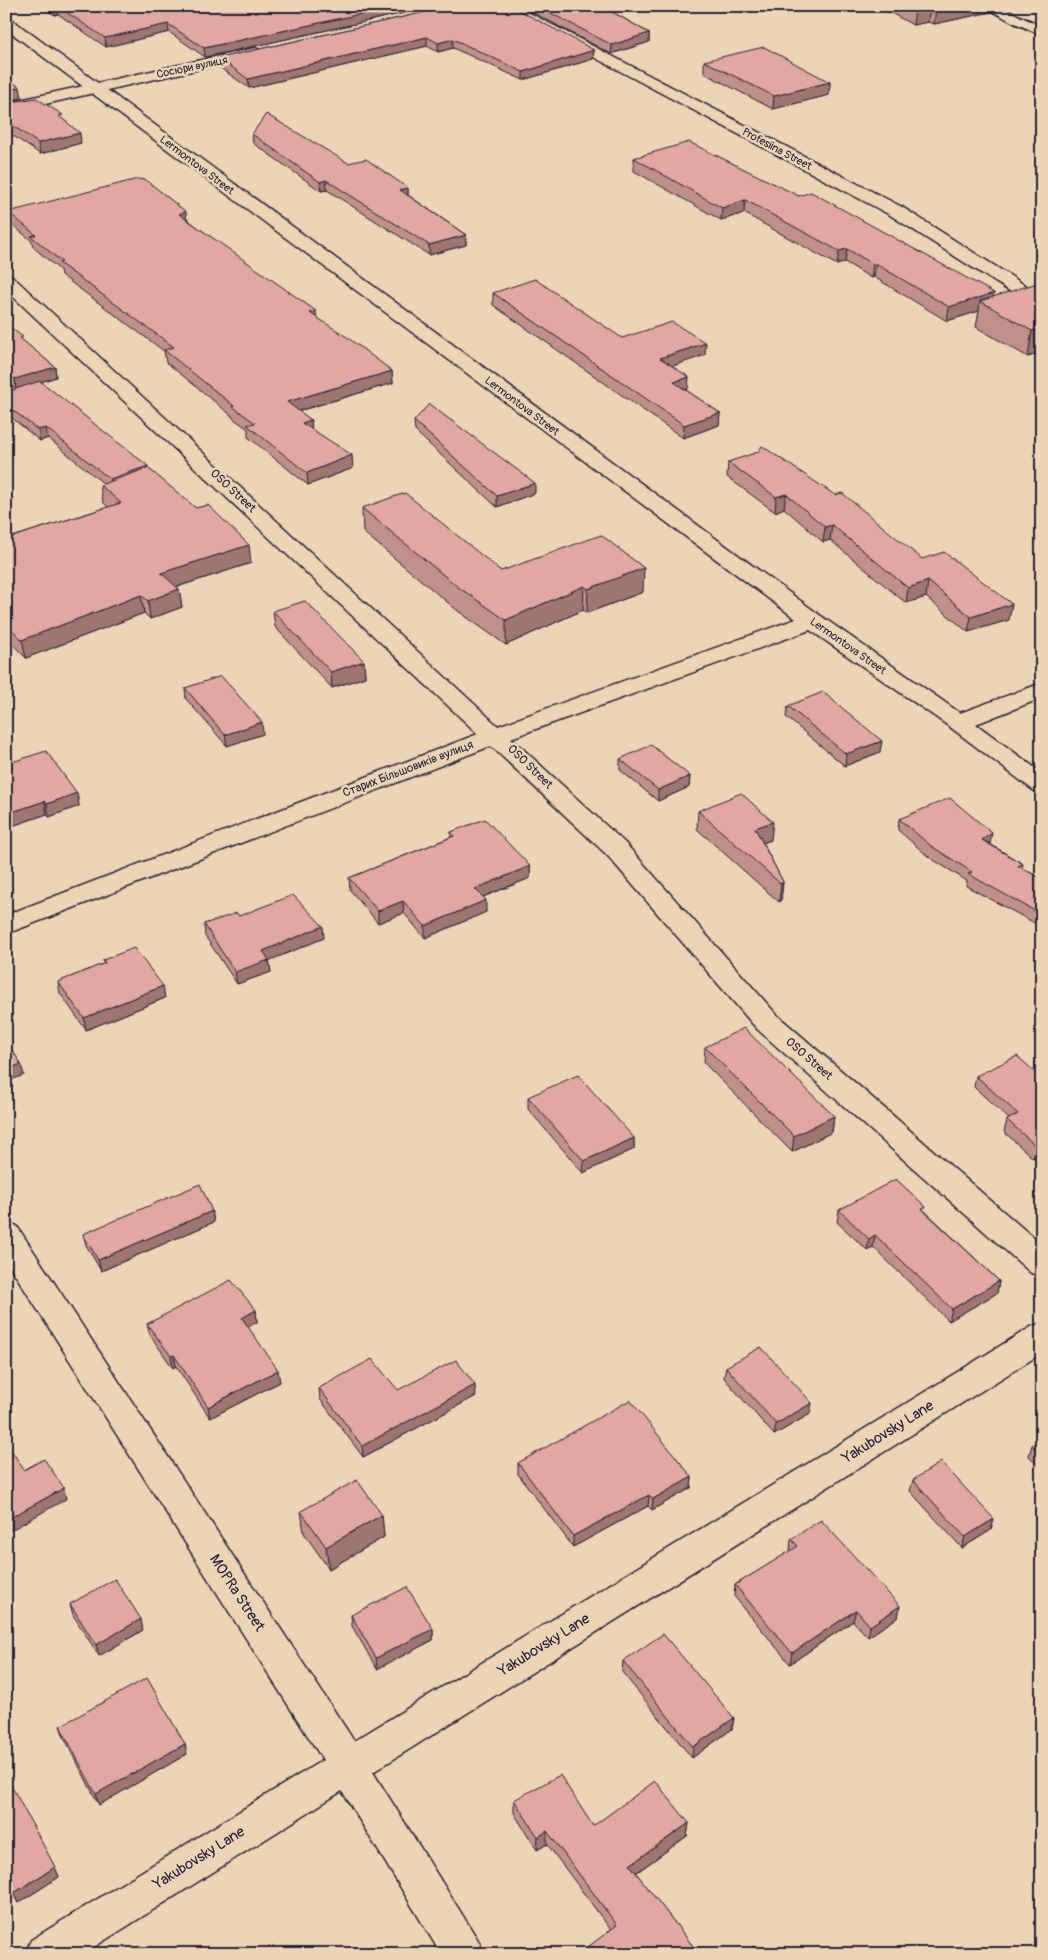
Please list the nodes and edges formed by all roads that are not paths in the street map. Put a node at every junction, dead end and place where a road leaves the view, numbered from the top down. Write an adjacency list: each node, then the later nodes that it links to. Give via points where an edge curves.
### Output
1 (505, 6): 10 (street, Profesiina Street, via 896,211)
2 (990, 6): 3 (street)
3 (1019, 20): 5 (lane)
4 (6, 22): 7 (street, Lermontova Street, via 67,77)
5 (1042, 31)
6 (275, 48): 7 (street, Сосюри вулиця)
7 (94, 80): 8 (street, Сосюри вулиця); 11 (street, Lermontova Street)
8 (6, 108)
9 (6, 280): 14 (street, OSO Street)
10 (1042, 304)
11 (813, 621): 13 (street, Lermontova Street); 14 (street, Старих Більшовиків вулиця)
12 (1042, 690): 13 (street)
13 (958, 722): 15 (street, Lermontova Street)
14 (496, 735): 16 (street, Старих Більшовиків вулиця); 18 (street, OSO Street, via 616,849 766,1022)
15 (1042, 785)
16 (6, 925)
17 (6, 1234): 20 (street, MOPRa Street)
18 (1042, 1264)
19 (1042, 1336): 20 (street, Yakubovsky Lane)
20 (348, 1766): 21 (street, Yakubovsky Lane); 22 (street, MOPRa Street)
21 (45, 1954)
22 (464, 1954)

